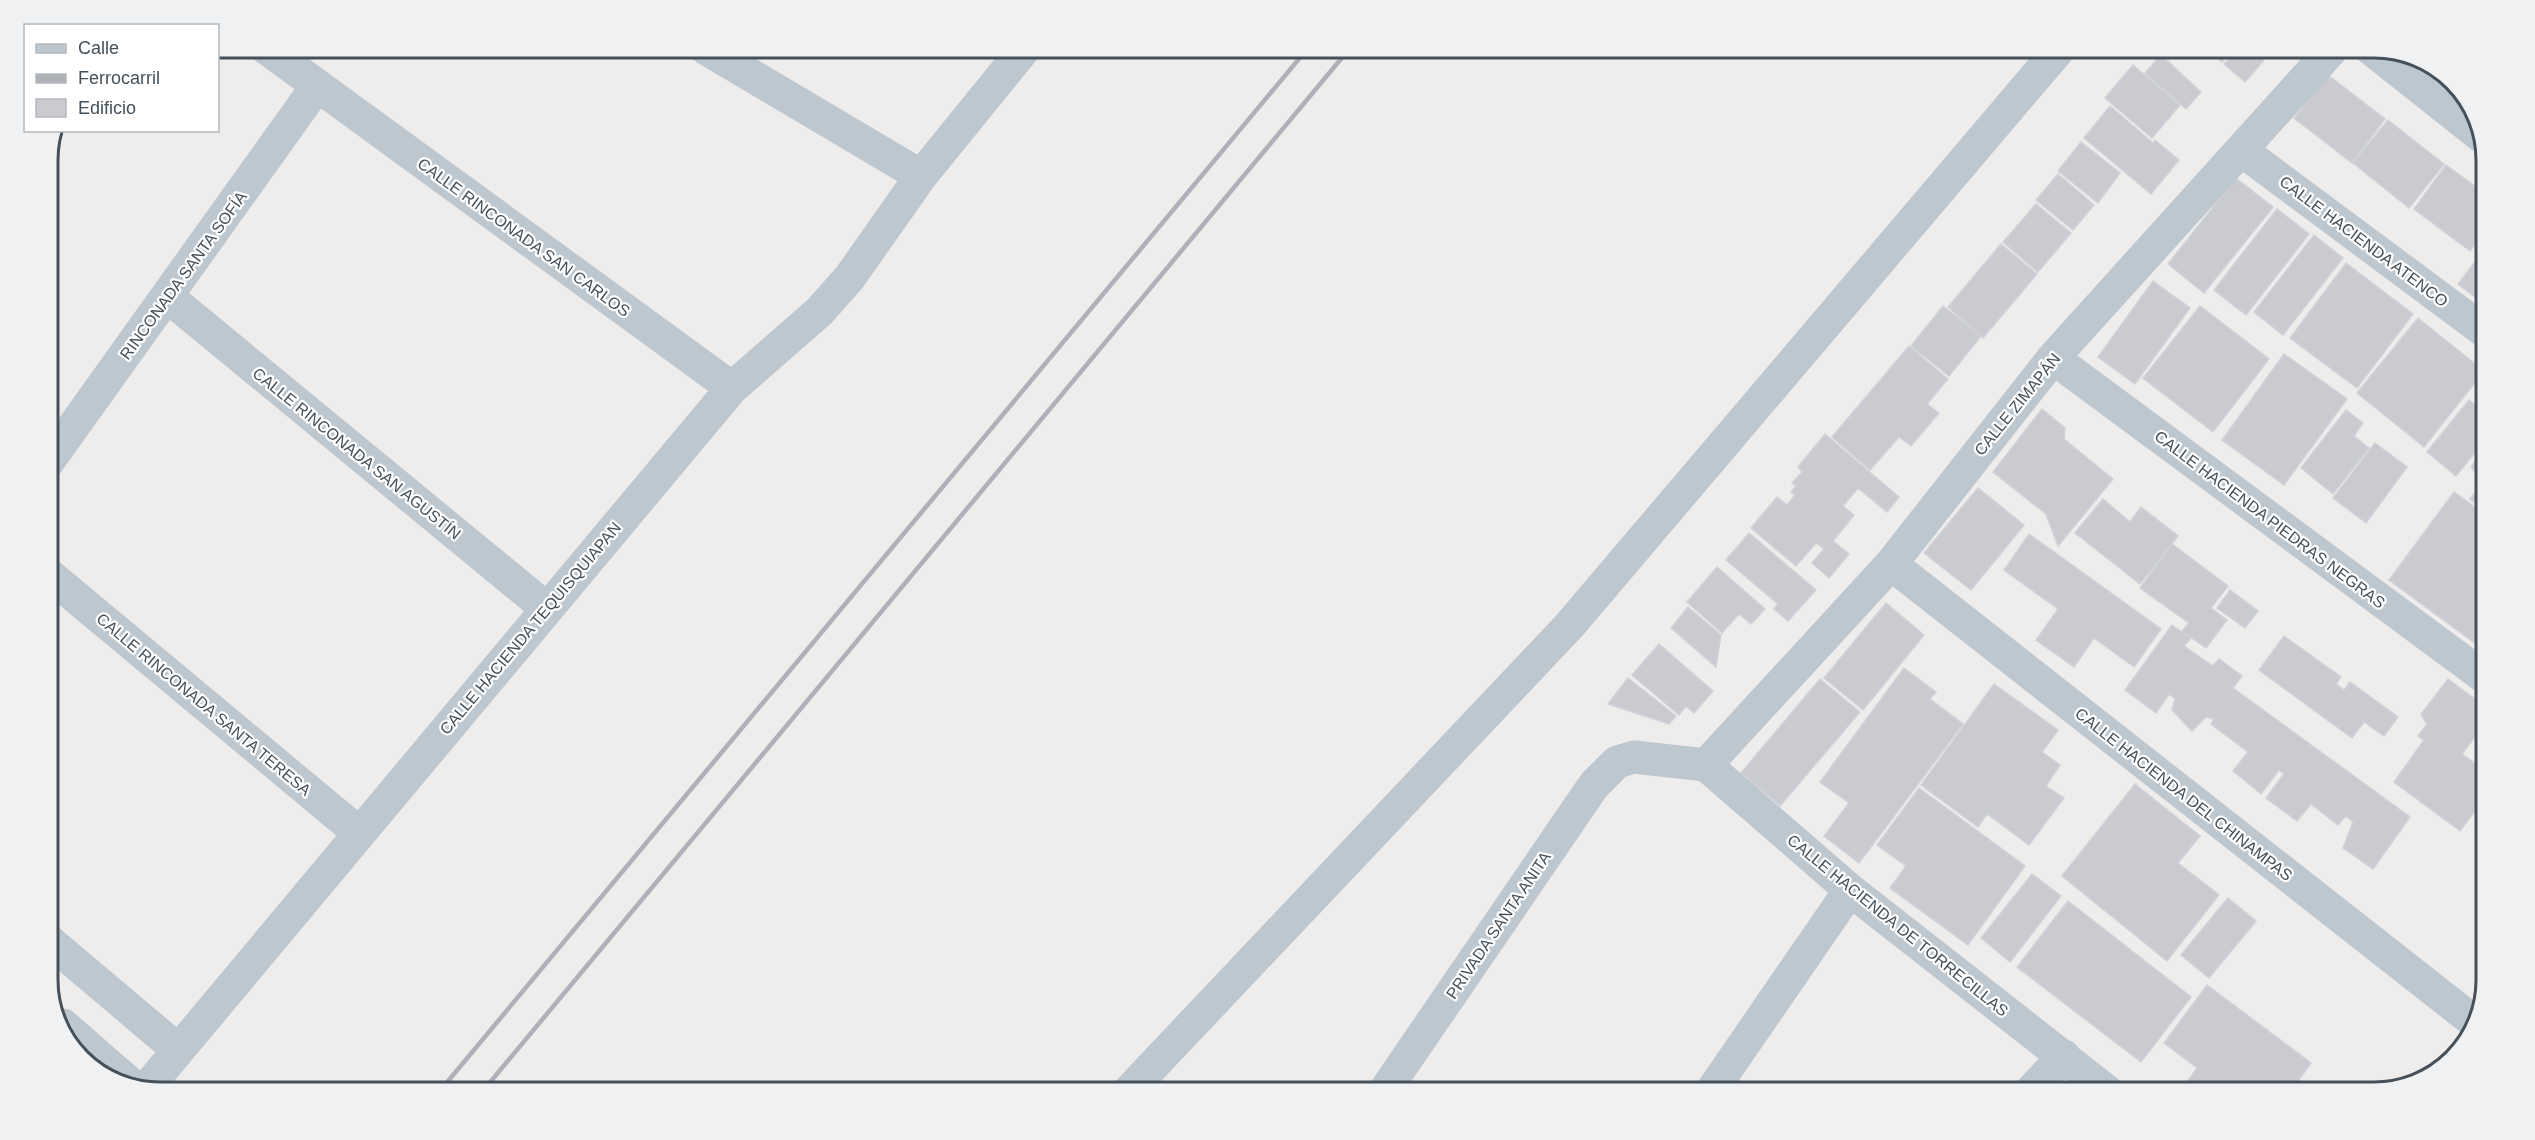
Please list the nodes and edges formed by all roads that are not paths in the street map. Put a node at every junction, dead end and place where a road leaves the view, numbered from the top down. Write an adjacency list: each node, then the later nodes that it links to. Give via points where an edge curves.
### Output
1 (279, 58): 7 (street, CALLE RINCONADA SAN CARLOS)
2 (722, 58): 10 (street)
3 (1017, 58): 10 (street, CALLE HACIENDA TEQUISQUIAPAN)
4 (2052, 58): 30 (street, via 1569,626)
5 (2324, 58): 9 (street, CALLE ZIMAPÁN)
6 (2384, 59): 8 (street)
7 (317, 86): 11 (street, RINCONADA SANTA SOFÍA); 14 (street, CALLE RINCONADA SAN CARLOS)
8 (2471, 128)
9 (2241, 150): 12 (street, CALLE HACIENDA ATENCO); 13 (street, CALLE ZIMAPÁN)
10 (921, 176): 14 (street, CALLE HACIENDA TEQUISQUIAPAN, via 850,277 820,311)
11 (168, 297): 15 (street, RINCONADA SANTA SOFÍA); 18 (street, CALLE RINCONADA SAN AGUSTÍN)
12 (2476, 325)
13 (2053, 358): 16 (street, CALLE ZIMAPÁN); 19 (street, CALLE HACIENDA PIEDRAS NEGRAS)
14 (732, 388): 18 (street, CALLE HACIENDA TEQUISQUIAPAN)
15 (59, 447)
16 (1891, 564): 20 (street, CALLE ZIMAPÁN); 24 (street, CALLE HACIENDA DEL CHINAMPAS)
17 (59, 583): 21 (street, CALLE RINCONADA SANTA TERESA)
18 (546, 608): 21 (street, CALLE HACIENDA TEQUISQUIAPAN)
19 (2476, 671)
20 (1706, 765): 22 (street, CALLE HACIENDA DE TORRECILLAS); 31 (street, PRIVADA SANTA ANITA, via 1634,757 1617,762 1594,785)
21 (359, 833): 26 (street, CALLE HACIENDA TEQUISQUIAPAN)
22 (1850, 890): 27 (street, CALLE HACIENDA DE TORRECILLAS); 32 (street)
23 (59, 949): 26 (street)
24 (2469, 1018)
25 (78, 1038): 28 (street)
26 (178, 1050): 29 (street, CALLE HACIENDA TEQUISQUIAPAN)
27 (2064, 1056): 33 (street); 34 (street, CALLE HACIENDA DE TORRECILLAS)
28 (115, 1071)
29 (152, 1081)
30 (1137, 1082)
31 (1391, 1082)
32 (1718, 1082)
33 (2039, 1082)
34 (2096, 1082)

